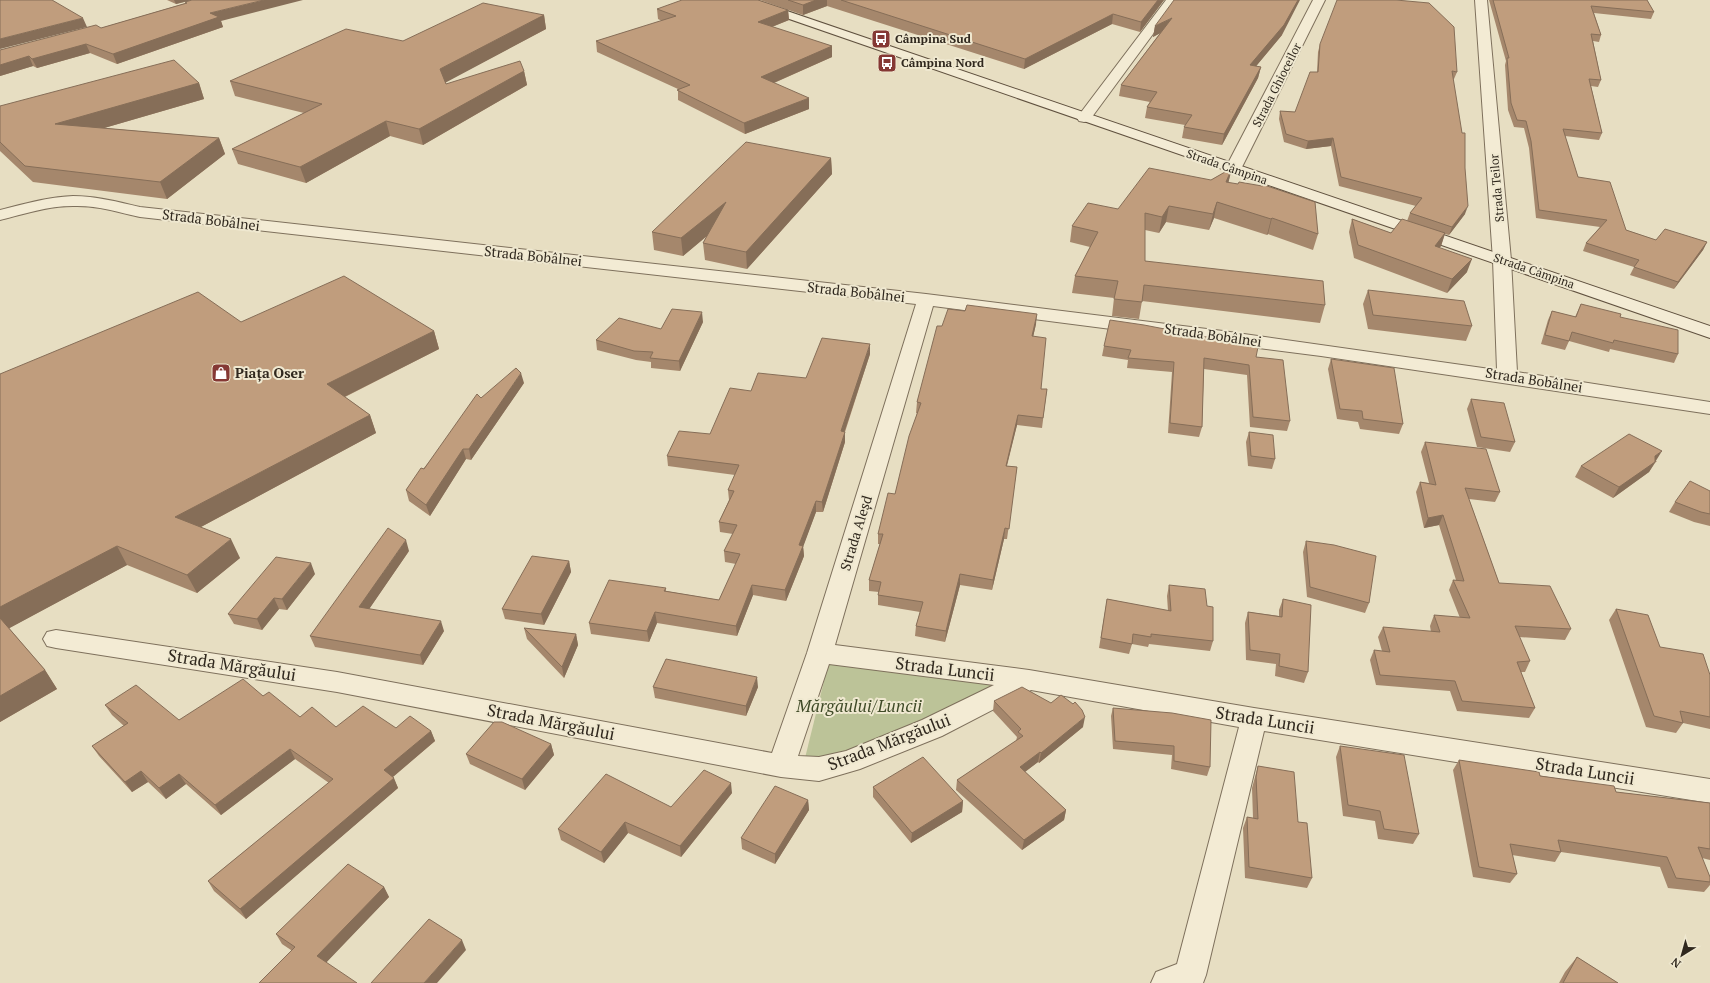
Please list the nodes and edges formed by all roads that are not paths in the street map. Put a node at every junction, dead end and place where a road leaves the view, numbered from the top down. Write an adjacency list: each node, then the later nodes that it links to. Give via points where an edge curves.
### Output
1 (744, 0): 5 (street, Strada Câmpina)
2 (1172, 0): 5 (street)
3 (1319, 0): 6 (street, Strada Ghioceilor)
4 (1481, 0): 8 (street, Strada Teilor)
5 (1084, 118): 6 (street, Strada Câmpina)
6 (1233, 169): 8 (street, Strada Câmpina)
7 (0, 215): 9 (street, Strada Bobâlnei, via 47,204 73,201 102,203 140,212 277,228)
8 (1502, 260): 10 (street, Strada Câmpina); 11 (street, Strada Teilor)
9 (926, 299): 11 (street, Strada Bobâlnei, via 1207,334); 14 (street, Strada Aleșd)
10 (1710, 332)
11 (1507, 376): 12 (street, Strada Bobâlnei)
12 (1710, 408)
13 (56, 639): 17 (street, Strada Mărgăului, via 337,682)
14 (820, 653): 15 (street, Strada Luncii); 17 (street, Strada Aleșd)
15 (1029, 680): 16 (street, Strada Luncii); 17 (street, Strada Mărgăului, via 932,728 850,761 819,769)
16 (1254, 719): 18 (street, Strada Luncii); 19 (street, via 1190,975)
17 (781, 766)
18 (1710, 791)
19 (1167, 983)

